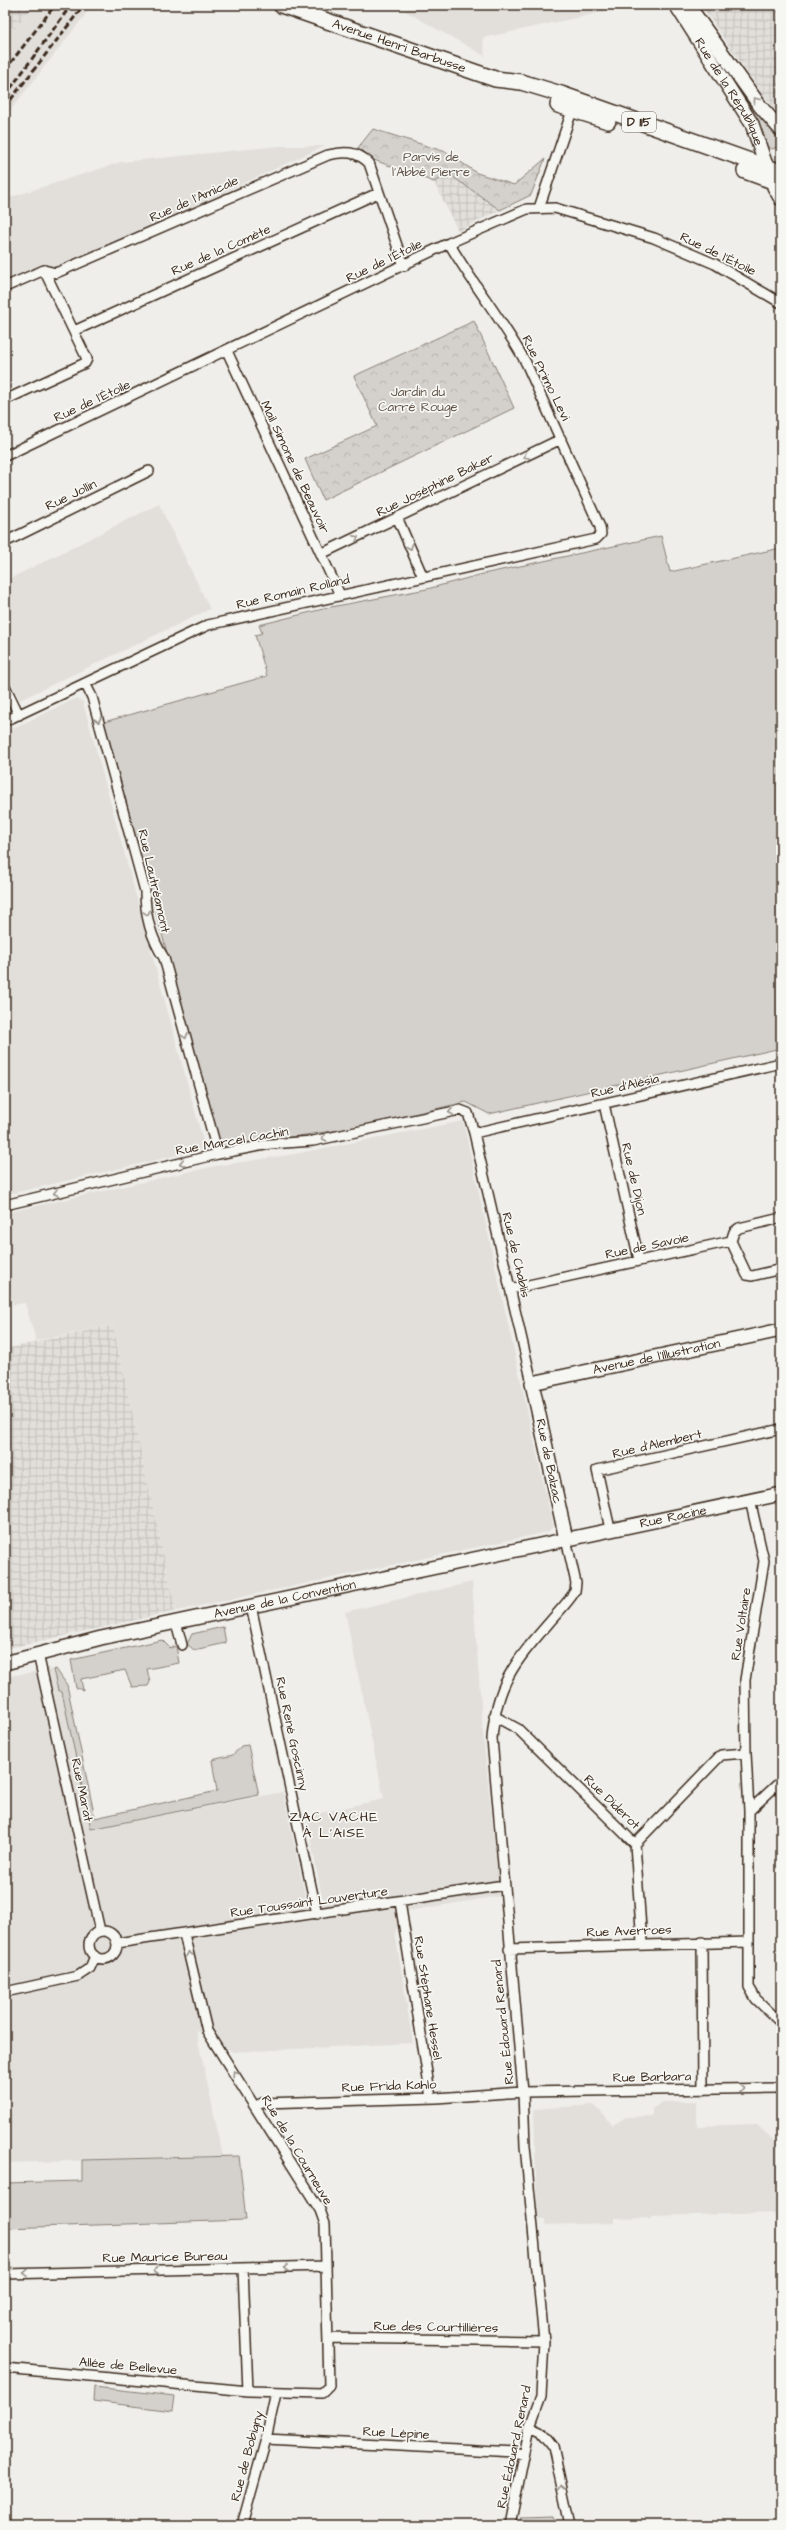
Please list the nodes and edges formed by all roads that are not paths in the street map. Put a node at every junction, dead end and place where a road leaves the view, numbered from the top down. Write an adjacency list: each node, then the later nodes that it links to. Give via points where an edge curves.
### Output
1 (281, 5): 4 (main road, Avenue Henri Barbusse / D 115, via 495,79 506,86)
2 (676, 5): 6 (street, Rue de la République, via 752,124)
3 (688, 5): 5 (street, Rue de la République, one-way to 3, via 760,106)
4 (574, 104): 6 (main road, Avenue Henri Barbusse / D 115, via 640,131); 9 (street)
5 (781, 130)
6 (777, 174): 8 (street, Rue de la République, via 774,187)
7 (378, 193): 11 (street); 12 (street, Rue de l'Amicale, via 369,163 355,154 340,152 56,273); 15 (street, Rue de la Comète)
8 (781, 199)
9 (539, 208): 10 (street, Rue de l'Étoile, via 527,209); 14 (street, Rue de l'Étoile, via 555,208 654,238 715,264)
10 (449, 244): 11 (street, Rue de l'Étoile); 18 (street, Rue Primo Levi, via 492,313 513,339)
11 (404, 266): 16 (street, Rue de l'Étoile)
12 (44, 270): 13 (street); 15 (street)
13 (5, 287)
14 (781, 303)
15 (74, 331): 17 (street, via 87,359 84,363)
16 (227, 351): 19 (street, Rue de l'Étoile); 24 (street, Mail Simone de Beauvoir)
17 (5, 400)
18 (561, 439): 21 (street, Rue Joséphine Baker, one-way to 21); 22 (street, Rue Primo Levi)
19 (5, 456)
20 (149, 471): 23 (street, Rue Jollin)
21 (397, 517): 24 (street, Rue Joséphine Baker, one-way to 21); 25 (street, one-way to 25)
22 (601, 534): 25 (street, Rue Romain Rolland, via 596,539)
23 (5, 542)
24 (321, 554): 26 (street, Mail Simone de Beauvoir)
25 (423, 577): 26 (street, Rue Romain Rolland)
26 (340, 595): 27 (street, Rue Romain Rolland, via 208,625)
27 (86, 683): 29 (street, Rue Romain Rolland); 34 (street, Rue Lautréamont, one-way to 34, via 145,891 145,907 155,945 164,958)
28 (5, 686): 29 (street)
29 (19, 715): 30 (street, Rue Romain Rolland)
30 (5, 721)
31 (781, 1063): 32 (street, Rue d'Alésia)
32 (604, 1104): 33 (street, Rue d'Alésia); 38 (street, Rue de Dijon)
33 (474, 1133): 34 (street, Rue Marcel Cachin, one-way to 34, via 468,1113 460,1110 314,1141 270,1144); 40 (street, Rue de Chablis)
34 (218, 1154): 35 (street, Rue Marcel Cachin, one-way to 35)
35 (5, 1205)
36 (781, 1218): 37 (street, via 739,1228 734,1232)
37 (731, 1241): 38 (street, Rue de Savoie); 39 (street, via 747,1274 752,1276)
38 (639, 1260): 40 (street, Rue de Savoie)
39 (781, 1269)
40 (510, 1289): 42 (street, Rue de Chablis)
41 (781, 1330): 42 (street, Avenue de l'Illustration)
42 (532, 1383): 47 (street, Rue de Balzac)
43 (781, 1429): 46 (street, Rue d'Alembert, via 597,1470)
44 (781, 1494): 45 (street, Rue Racine)
45 (750, 1500): 46 (street, Rue Racine); 54 (street, Rue Voltaire, via 764,1561 745,1680)
46 (610, 1529): 47 (street, Rue Racine)
47 (566, 1539): 48 (street, Avenue de la Convention); 53 (street, Rue Édouard Renard, via 576,1583 575,1591 523,1653 502,1688)
48 (251, 1606): 49 (street, Avenue de la Convention); 60 (street, Rue René Goscinny)
49 (176, 1622): 50 (street); 51 (street, Avenue de la Convention)
50 (182, 1645)
51 (38, 1654): 52 (street, Avenue de la Convention); 61 (street, Rue Marat)
52 (5, 1663)
53 (494, 1716): 57 (street, Rue Diderot, via 518,1729); 58 (street, Rue Édouard Renard, via 492,1739)
54 (746, 1753): 56 (street, Rue Voltaire); 57 (street, via 721,1755)
55 (781, 1781): 56 (street)
56 (749, 1811): 64 (street, Rue Voltaire)
57 (635, 1844): 66 (street, Rue Diderot)
58 (504, 1886): 59 (street, Rue Toussaint Louverture); 67 (street, Rue Édouard Renard)
59 (400, 1902): 60 (street, Rue Toussaint Louverture); 74 (street, Rue Stéphane Hessel)
60 (317, 1914): 62 (street, Rue Toussaint Louverture)
61 (100, 1931): 65 (street, via 109,1932); 68 (street, via 92,1936 89,1944)
62 (184, 1934): 65 (street, Rue Toussaint Louverture); 75 (street, Rue de la Courneuve, one-way to 62, via 207,2031)
63 (702, 1942): 64 (street, Rue Averroes); 66 (street, Rue Averroes); 71 (street)
64 (749, 1942): 70 (street, Rue Voltaire, via 749,1987 756,1999)
65 (117, 1943): 68 (street, via 115,1952 108,1958)
66 (642, 1943): 67 (street, Rue Averroes)
67 (509, 1949): 72 (street, Rue Édouard Renard)
68 (95, 1956): 69 (street, via 90,1968 78,1976)
69 (5, 1992)
70 (781, 2022)
71 (703, 2090): 72 (street, Rue Barbara); 73 (street, Rue Barbara, one-way to 73)
72 (523, 2092): 74 (street, Rue Frida Kahlo); 80 (street, Rue Édouard Renard, via 525,2146)
73 (781, 2092)
74 (430, 2098): 75 (street, Rue Frida Kahlo, via 262,2103)
75 (256, 2106): 76 (street, Rue de la Courneuve, via 320,2210 325,2224)
76 (325, 2266): 77 (street, Rue Maurice Bureau, one-way to 77); 79 (street, Rue de la Courneuve)
77 (243, 2269): 78 (street, Rue Maurice Bureau, one-way to 78); 82 (street)
78 (5, 2274)
79 (328, 2338): 80 (street, Rue des Courtillières); 83 (street, Rue de la Courneuve, via 329,2386 326,2390 322,2393)
80 (544, 2341): 84 (street, Rue Édouard Renard, via 541,2396)
81 (5, 2368): 82 (street, Allée de Bellevue)
82 (248, 2391): 83 (street, Allée de Bellevue)
83 (276, 2393): 85 (street, Rue de Bobigny)
84 (530, 2426): 86 (street, Rue Édouard Renard); 89 (street, one-way to 84, via 553,2446 541,2431)
85 (266, 2439): 86 (street, Rue Lépine, via 514,2452); 87 (street, Rue de Bobigny)
86 (524, 2455): 88 (street, Rue Édouard Renard)
87 (242, 2525)
88 (510, 2525)
89 (570, 2525)

